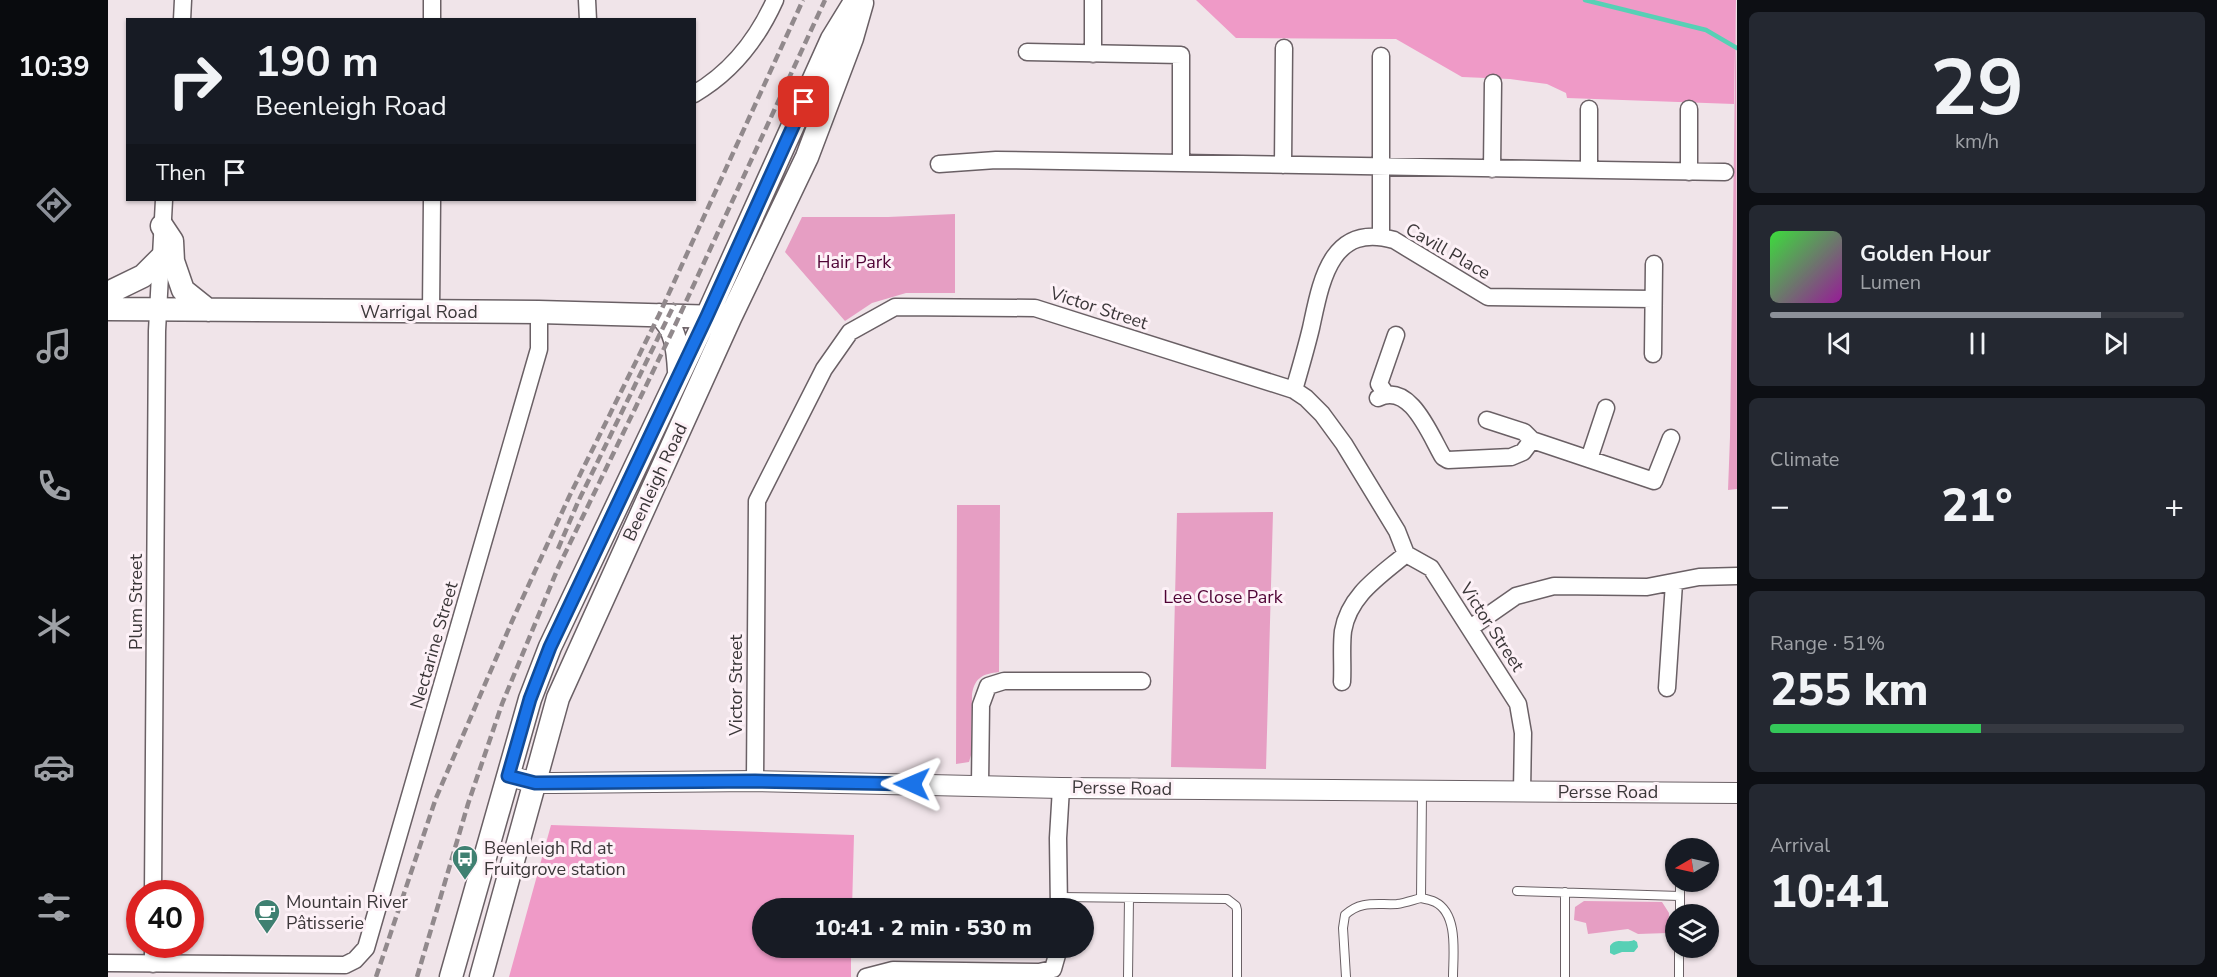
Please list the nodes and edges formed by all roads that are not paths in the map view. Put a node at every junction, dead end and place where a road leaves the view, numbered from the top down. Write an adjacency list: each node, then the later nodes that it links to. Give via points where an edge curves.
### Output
1 (183, 0): 8 (street)
2 (432, 0): 9 (street)
3 (587, 0): 10 (street)
4 (775, 0): 16 (street, via 732,67)
5 (856, 0): 41 (main road, Beenleigh Road, via 832,39)
6 (863, 0): 42 (main road, Beenleigh Road, via 807,157)
7 (1093, 0): 13 (street)
8 (182, 18)
9 (432, 18)
10 (588, 18)
11 (1284, 48): 21 (street)
12 (1027, 52): 13 (street)
13 (1093, 54): 19 (street, via 1181,56)
14 (1381, 56): 22 (street)
15 (1493, 83): 23 (street)
16 (696, 93)
17 (1689, 109): 25 (street)
18 (1589, 110): 24 (street)
19 (1181, 163): 20 (street, via 963,157); 21 (street)
20 (939, 164)
21 (1283, 165): 22 (street)
22 (1381, 167): 23 (street); 30 (street)
23 (1492, 169): 24 (street)
24 (1589, 170): 25 (street)
25 (1689, 172): 26 (street)
26 (1725, 172)
27 (164, 201): 29 (street, Plum Street)
28 (432, 201): 38 (street)
29 (162, 226): 31 (street, Plum Street); 37 (main road, via 172,241 173,261 183,290)
30 (1381, 237): 34 (street, Cavill Place, via 1394,240 1488,297); 46 (street, Cavill Place, via 1354,239 1336,254 1323,275)
31 (160, 259): 33 (main road, via 143,276); 36 (street, Plum Street)
32 (1654, 264): 34 (street)
33 (108, 293)
34 (1653, 299): 44 (street)
35 (108, 309): 36 (main road, Warrigal Road)
36 (157, 309): 37 (main road, Warrigal Road); 67 (street, Plum Street)
37 (208, 310): 38 (main road, Warrigal Road)
38 (431, 312): 39 (main road, Warrigal Road)
39 (539, 312): 40 (main road, Warrigal Road); 82 (street, Nectarine Street, via 539,350 397,846 366,948)
40 (659, 315): 41 (main road, Warrigal Road); 45 (main road, via 667,320 672,332)
41 (707, 316): 42 (main road, Warrigal Road); 45 (main road, Beenleigh Road)
42 (730, 318): 61 (main road, Beenleigh Road, via 558,698)
43 (1396, 335): 50 (street, via 1379,384 1382,396 1401,397 1414,406 1443,457 1511,457 1523,452)
44 (1653, 354)
45 (679, 371): 59 (main road, Beenleigh Road, via 550,647)
46 (1294, 390): 52 (street, Victor Street, via 1306,398 1344,444); 60 (street, Victor Street, via 1035,308 895,307 850,332 824,369 757,501)
47 (1606, 408): 51 (street)
48 (1487, 420): 50 (street, via 1524,432)
49 (1671, 438): 51 (street, via 1654,481)
50 (1532, 441): 51 (street)
51 (1590, 459)
52 (1406, 554): 55 (street, Victor Street, via 1431,568); 57 (street, via 1358,595 1349,610 1343,632)
53 (1737, 576): 54 (street, via 1699,577)
54 (1674, 583): 55 (street, via 1647,587 1554,586 1516,596); 58 (street)
55 (1470, 628): 65 (street, Victor Street, via 1518,704 1523,732)
56 (1142, 681): 62 (street, via 1004,681 988,686 981,705)
57 (1342, 682)
58 (1667, 688)
59 (508, 776): 61 (street, Persse Road); 83 (main road, Beenleigh Road)
60 (755, 781): 61 (street, Persse Road); 62 (street, Persse Road)
61 (535, 783): 84 (main road, Beenleigh Road)
62 (980, 786): 63 (street, Persse Road)
63 (1061, 788): 64 (street, Persse Road); 72 (street)
64 (1422, 792): 65 (street, Persse Road); 74 (lane)
65 (1522, 792): 66 (street, Persse Road)
66 (1737, 792)
67 (153, 880)
68 (1517, 891): 69 (lane)
69 (1565, 892): 71 (lane); 90 (lane)
70 (1680, 892): 71 (lane)
71 (1680, 896): 76 (lane)
72 (1059, 898)
73 (1128, 898): 75 (lane); 86 (lane); 87 (lane, via 1220,898 1232,902 1238,917)
74 (1421, 898): 88 (lane, via 1364,903 1345,915); 89 (lane, via 1436,902 1447,914 1453,934)
75 (1094, 900)
76 (1680, 904)
77 (153, 958): 81 (street)
78 (1056, 958): 85 (street, via 1053,969 1039,972 893,970)
79 (1679, 958): 91 (lane)
80 (108, 963): 81 (street)
81 (153, 964): 82 (street)
82 (347, 971)
83 (452, 977)
84 (481, 977)
85 (866, 977)
86 (1128, 977)
87 (1237, 977)
88 (1346, 977)
89 (1453, 977)
90 (1565, 977)
91 (1679, 977)

